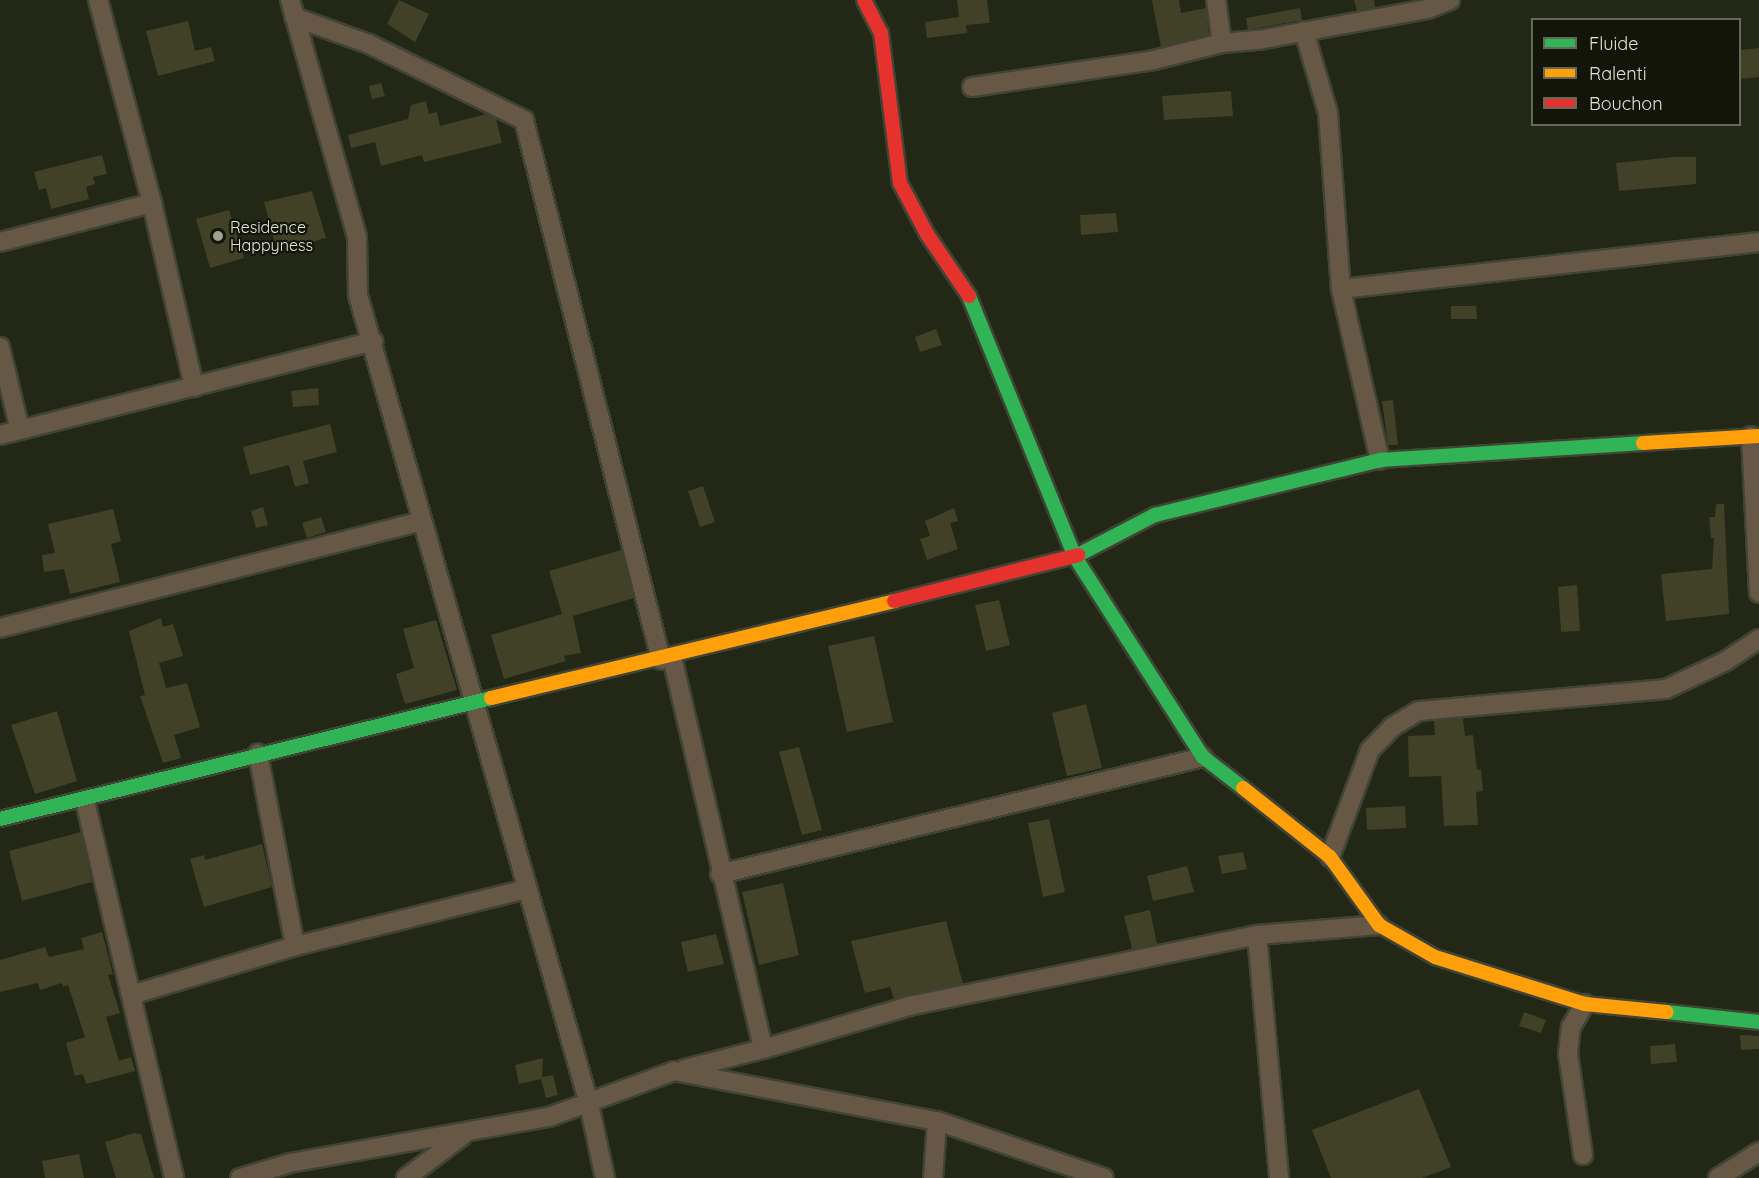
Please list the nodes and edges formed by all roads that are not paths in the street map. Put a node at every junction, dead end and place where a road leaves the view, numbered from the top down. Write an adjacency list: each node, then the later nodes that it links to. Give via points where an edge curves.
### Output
1 (98, 0): 9 (street)
2 (864, 0): 21 (street, via 881,33 900,183 927,234 976,307)
3 (1216, 0): 7 (street)
4 (1450, 0): 6 (street, via 1428,9)
5 (292, 8): 13 (street, via 357,237 358,295); 25 (street, via 524,120)
6 (1304, 31): 7 (street); 12 (street, via 1332,139)
7 (1222, 43): 8 (street, via 1154,60)
8 (972, 87)
9 (152, 203): 10 (street); 15 (street)
10 (0, 242)
11 (1759, 242): 12 (street)
12 (1341, 289): 19 (street)
13 (372, 341): 15 (street); 20 (street)
14 (0, 347): 16 (street)
15 (194, 387): 16 (street)
16 (20, 430): 17 (street)
17 (0, 435)
18 (1755, 436): 19 (street); 22 (street)
19 (1380, 460): 21 (street, via 1155,515 1115,540)
20 (422, 520): 23 (street); 26 (street)
21 (1075, 557): 25 (street); 28 (street)
22 (1759, 593)
23 (0, 628)
24 (1759, 639): 31 (street, via 1724,662 1666,689 1419,711 1392,727 1370,750)
25 (666, 658): 26 (street); 32 (street)
26 (475, 702): 27 (street); 33 (street)
27 (258, 754): 29 (street); 36 (street)
28 (1203, 757): 31 (street); 32 (street)
29 (85, 801): 30 (street); 37 (street)
30 (0, 819)
31 (1330, 856): 34 (street)
32 (720, 873): 40 (street)
33 (527, 889): 36 (street); 42 (street)
34 (1379, 925): 35 (street); 38 (street, via 1435,957)
35 (1257, 935): 40 (street, via 909,1006); 53 (street)
36 (295, 946): 37 (street)
37 (131, 995): 47 (street)
38 (1585, 1004): 39 (street); 46 (street, via 1571,1027 1568,1054)
39 (1759, 1022)
40 (763, 1049): 41 (street)
41 (674, 1071): 42 (street); 43 (street)
42 (589, 1104): 44 (street); 50 (street)
43 (937, 1121): 51 (street); 52 (street)
44 (464, 1135): 48 (street, via 290,1163); 49 (street)
45 (1759, 1152): 54 (street)
46 (1583, 1155)
47 (174, 1178)
48 (240, 1178)
49 (406, 1178)
50 (605, 1178)
51 (933, 1178)
52 (1104, 1178)
53 (1279, 1178)
54 (1718, 1178)

